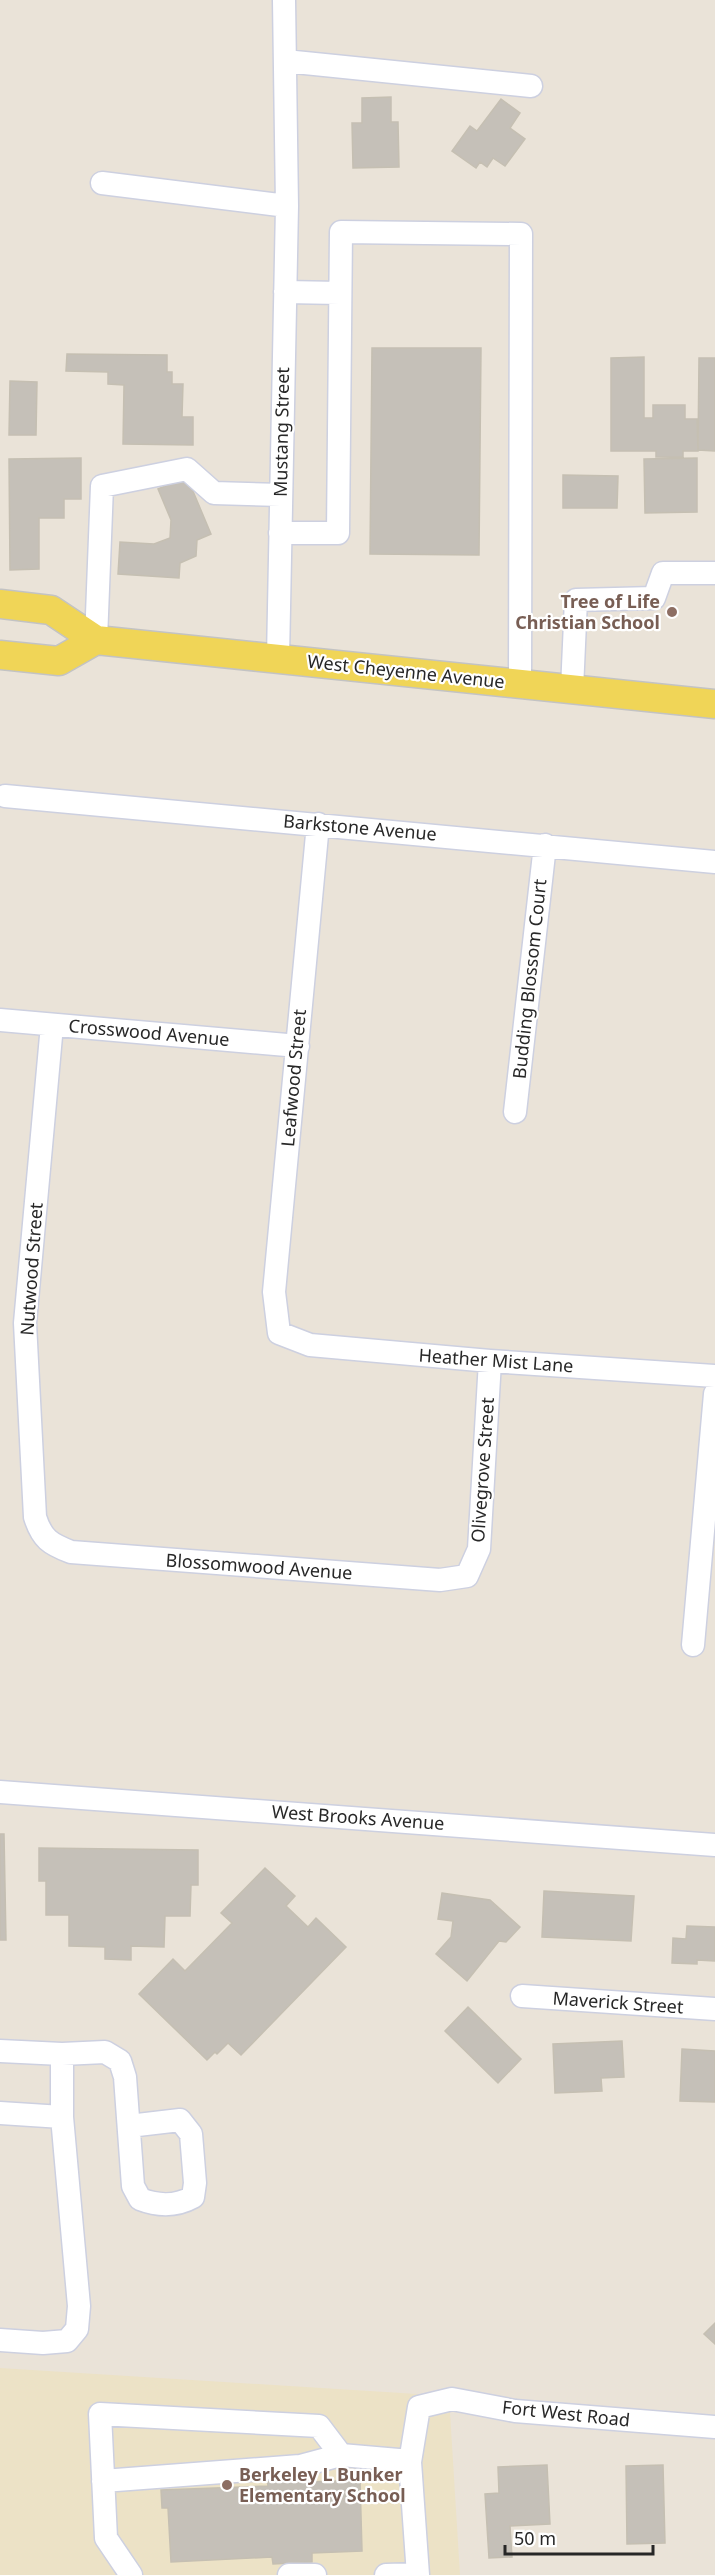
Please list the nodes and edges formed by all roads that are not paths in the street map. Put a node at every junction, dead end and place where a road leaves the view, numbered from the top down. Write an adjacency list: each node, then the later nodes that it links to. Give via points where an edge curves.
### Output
1 (284, 0): 2 (street, Mustang Street)
2 (285, 61): 3 (street); 5 (street, Mustang Street)
3 (531, 86)
4 (102, 183): 5 (street)
5 (287, 206): 6 (street, Mustang Street)
6 (285, 292): 7 (street); 8 (street, Mustang Street)
7 (340, 292): 9 (street, via 338,533); 15 (street, via 341,232 521,234)
8 (281, 495): 9 (street, Mustang Street); 12 (street, via 214,493 187,469 102,486)
9 (280, 533): 14 (street, Mustang Street)
10 (715, 573): 16 (street, via 663,573 654,598 576,600)
11 (0, 604): 12 (main road, West Cheyenne Avenue, via 51,610)
12 (96, 640): 13 (main road, via 59,661); 14 (main road, West Cheyenne Avenue)
13 (0, 655)
14 (278, 658): 15 (main road, West Cheyenne Avenue)
15 (520, 684): 16 (main road, West Cheyenne Avenue)
16 (572, 689): 17 (main road, West Cheyenne Avenue)
17 (715, 704)
18 (4, 796): 19 (street, Barkstone Avenue)
19 (318, 824): 20 (street, Barkstone Avenue); 24 (street, Leafwood Street)
20 (545, 845): 21 (street, Barkstone Avenue); 25 (street, Budding Blossom Court)
21 (715, 862)
22 (0, 1020): 23 (street, Crosswood Avenue)
23 (52, 1025): 24 (street, Crosswood Avenue); 30 (street, Nutwood Street, via 25,1323 35,1516)
24 (297, 1046): 26 (street, Leafwood Street, via 274,1292)
25 (515, 1112)
26 (279, 1333): 27 (street, Heather Mist Lane, via 310,1345)
27 (490, 1361): 28 (street, Heather Mist Lane); 31 (street, Olivegrove Street, via 480,1549)
28 (715, 1376)
29 (715, 1394): 32 (street)
30 (52, 1545): 31 (street, Blossomwood Avenue, via 71,1552 440,1580)
31 (467, 1576)
32 (693, 1645)
33 (0, 1792): 34 (street, West Brooks Avenue)
34 (715, 1845)
35 (522, 1996): 36 (street, Maverick Street)
36 (715, 2009)
37 (0, 2051): 38 (street)
38 (62, 2054): 40 (street); 41 (street, via 105,2052 120,2061)
39 (0, 2113): 40 (street)
40 (62, 2117): 42 (street, via 79,2306 77,2329 67,2341)
41 (129, 2126)
42 (0, 2340)
43 (715, 2427): 45 (street, Fort West Road, via 515,2411 452,2399 419,2407)
44 (341, 2455): 45 (street); 46 (street, via 300,2466); 46 (street, via 319,2426 100,2414)
45 (410, 2461): 47 (street)
46 (103, 2481): 48 (street, via 106,2538)
47 (418, 2574): 51 (street)
48 (130, 2575)
49 (289, 2575): 50 (street)
50 (315, 2575)
51 (386, 2575)

